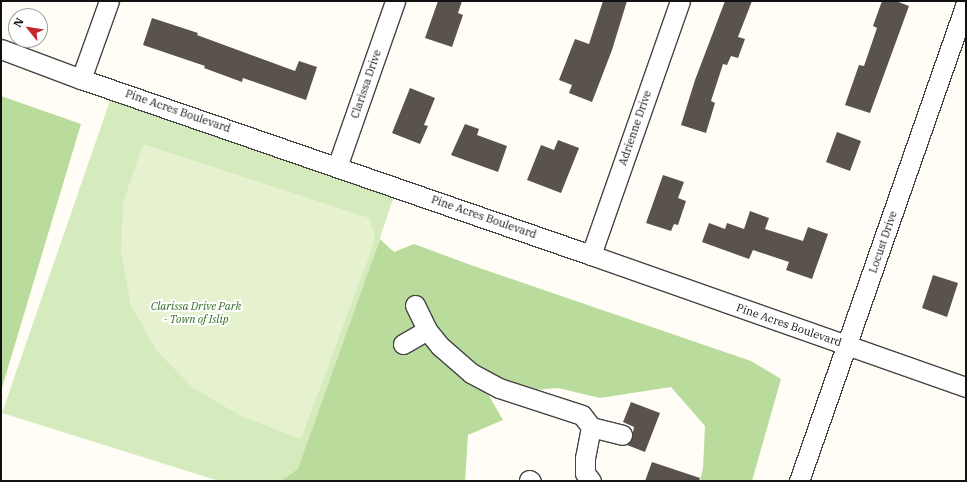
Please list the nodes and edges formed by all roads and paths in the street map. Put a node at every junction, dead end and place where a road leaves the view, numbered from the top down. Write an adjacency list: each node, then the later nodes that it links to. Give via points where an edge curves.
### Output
1 (109, 1): 6 (street)
2 (395, 1): 7 (street, Clarissa Drive)
3 (680, 1): 8 (street, Adrienne Drive)
4 (966, 3): 12 (street, Locust Drive)
5 (1, 49): 6 (street, Pine Acres Boulevard)
6 (81, 79): 7 (street, Pine Acres Boulevard)
7 (337, 167): 8 (street, Pine Acres Boulevard)
8 (591, 254): 12 (street, Pine Acres Boulevard)
9 (415, 305): 10 (street)
10 (427, 330): 11 (street); 14 (street, via 440,346 471,373 499,388 582,415)
11 (403, 344)
12 (847, 345): 13 (street, Pine Acres Boulevard); 17 (street, Locust Drive)
13 (966, 387)
14 (591, 427): 15 (street); 16 (street, via 585,473)
15 (622, 435)
16 (591, 481)
17 (799, 481)

